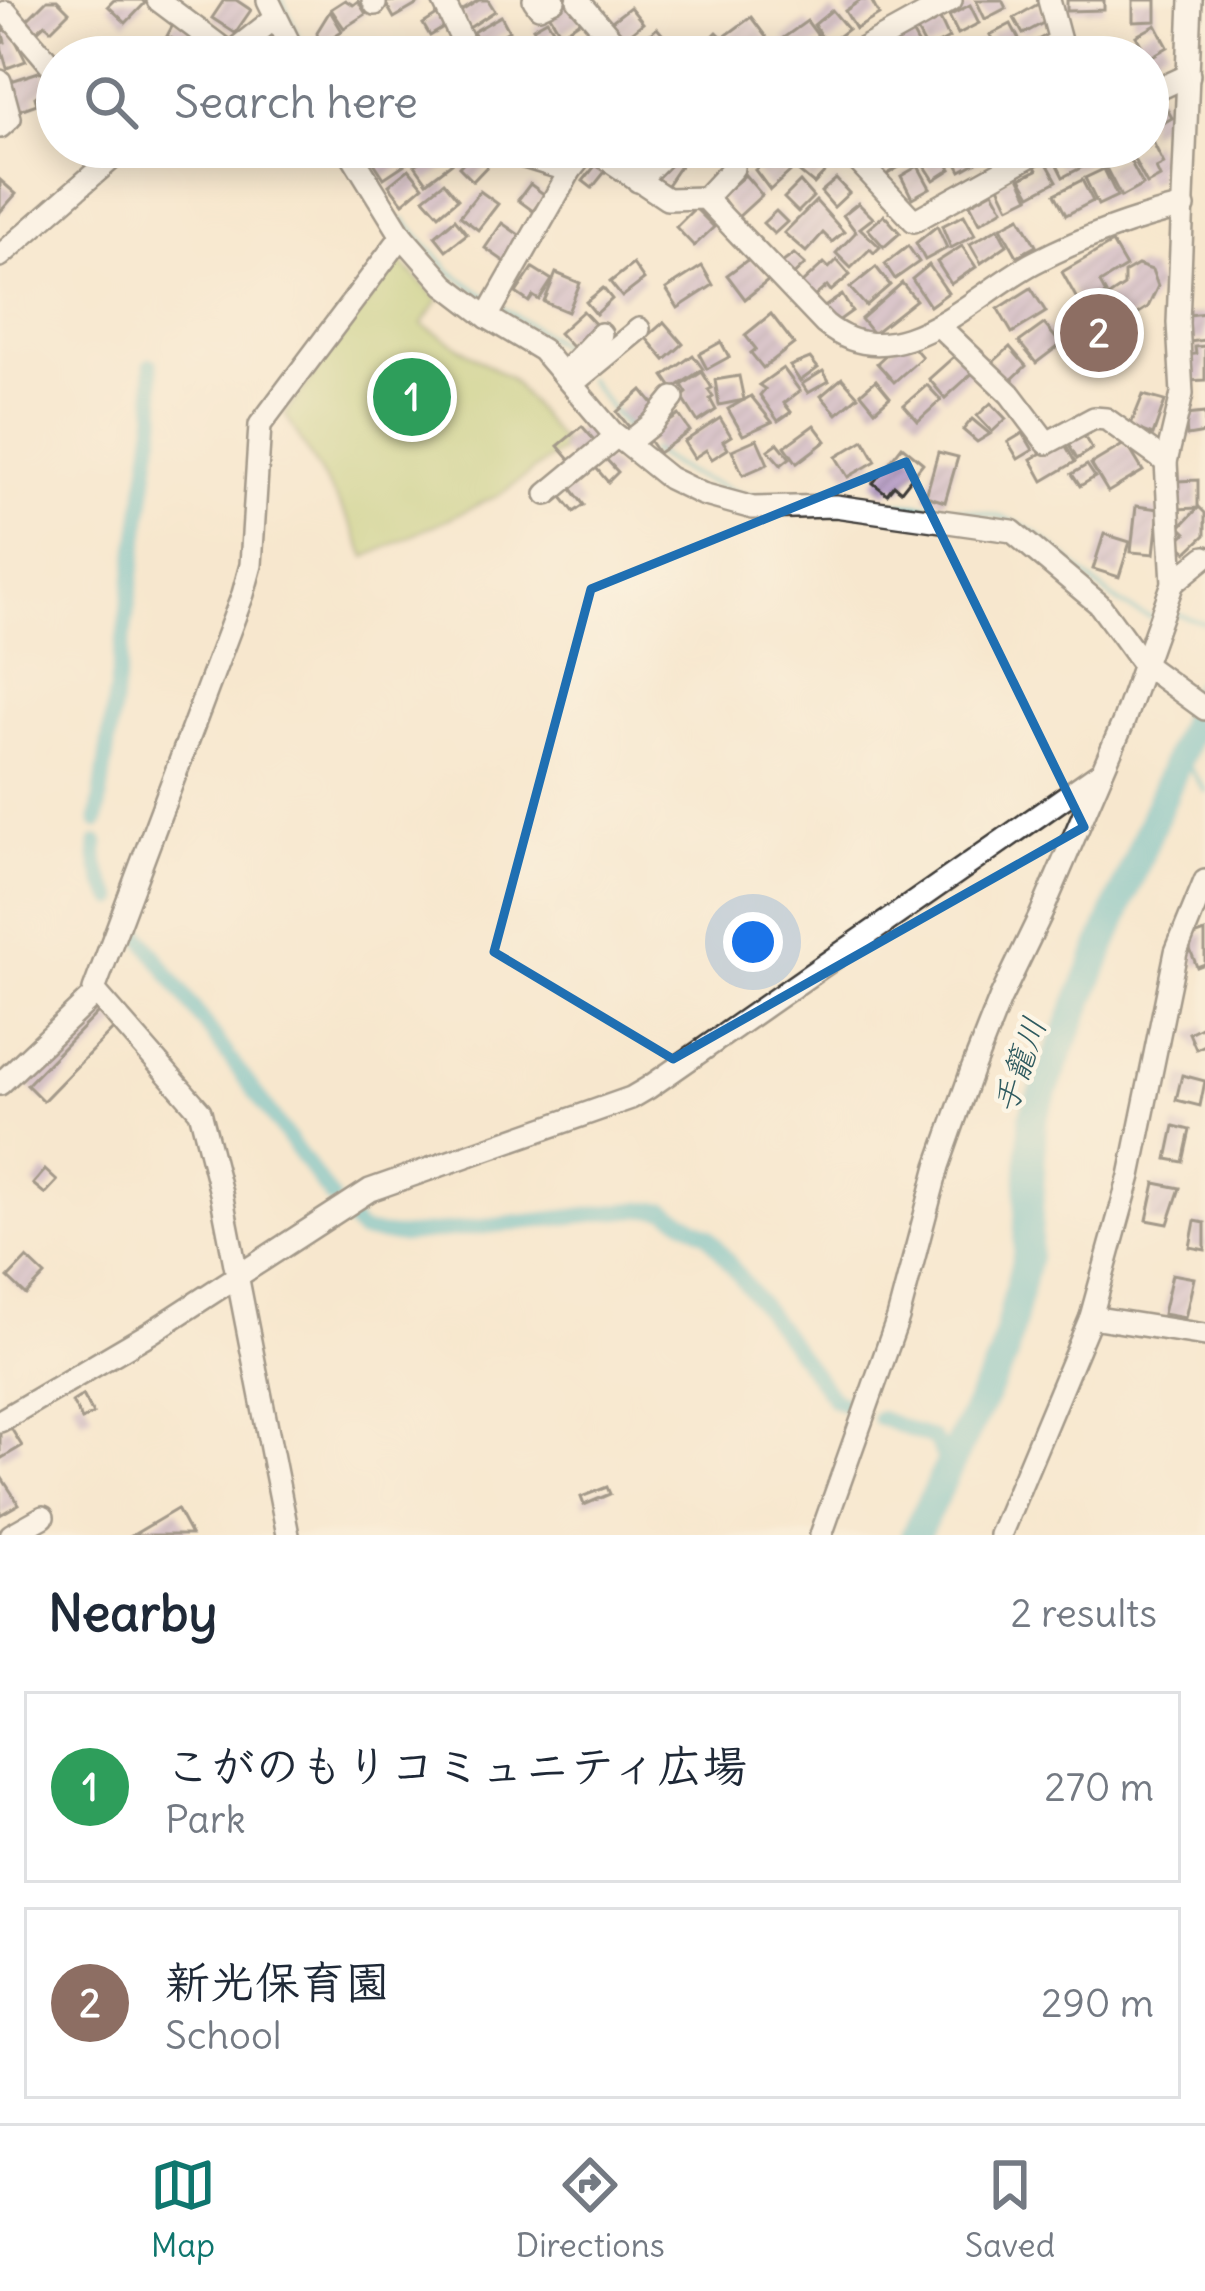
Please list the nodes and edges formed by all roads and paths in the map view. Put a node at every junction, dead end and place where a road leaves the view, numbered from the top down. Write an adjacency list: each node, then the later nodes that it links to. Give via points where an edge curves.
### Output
1 (158, 0): 11 (street)
2 (443, 0): 14 (street)
3 (534, 0): 4 (street, via 539,8)
4 (554, 0)
5 (578, 0): 15 (street)
6 (951, 0): 16 (street)
7 (1049, 0): 17 (street)
8 (1191, 0): 19 (street)
9 (272, 9): 12 (street); 13 (street)
10 (2, 10): 18 (street)
11 (203, 36)
12 (247, 36)
13 (286, 36)
14 (460, 36)
15 (609, 36)
16 (886, 36)
17 (1061, 36)
18 (36, 48)
19 (1189, 75): 21 (street); 35 (street)
20 (0, 81): 22 (street, via 10,118)
21 (1169, 84)
22 (0, 127)
23 (100, 168): 37 (street)
24 (359, 168): 36 (street)
25 (558, 168): 32 (street)
26 (573, 168): 32 (street)
27 (619, 168): 33 (street)
28 (651, 168): 33 (street)
29 (733, 168): 34 (street)
30 (871, 168): 31 (street, via 914,221)
31 (1009, 168)
32 (570, 172): 38 (street)
33 (638, 181): 34 (street, via 671,201)
34 (704, 198): 39 (street, via 836,333 872,343)
35 (1184, 208): 39 (street, via 1125,222 1038,260); 43 (street, via 1178,323)
36 (402, 236): 38 (street, via 445,285); 54 (street, via 260,425 247,580)
37 (0, 256)
38 (492, 307): 42 (street)
39 (939, 326): 46 (street, via 1010,394 1047,443 1106,419)
40 (639, 329): 42 (street)
41 (601, 334): 42 (street)
42 (575, 372): 45 (street)
43 (1194, 396): 46 (street)
44 (673, 398): 45 (street, via 652,424)
45 (623, 440): 47 (street); 50 (street, via 668,478 753,508 835,506 1012,531 1099,604)
46 (1166, 462): 49 (street)
47 (547, 494)
48 (1205, 557): 49 (street)
49 (1173, 583): 50 (street)
50 (1142, 663): 51 (street); 52 (street)
51 (1205, 709)
52 (1099, 773): 56 (street, via 648,1088 370,1190); 63 (street, via 972,1070 898,1318)
53 (1205, 881): 57 (street, via 1176,952 1130,1176)
54 (95, 994): 55 (street); 56 (street, via 196,1103)
55 (0, 1084)
56 (238, 1276): 59 (street); 62 (street)
57 (1091, 1317): 58 (street); 64 (street)
58 (1205, 1335)
59 (0, 1421)
60 (43, 1517): 61 (street)
61 (10, 1535)
62 (288, 1535)
63 (821, 1535)
64 (1000, 1535)

